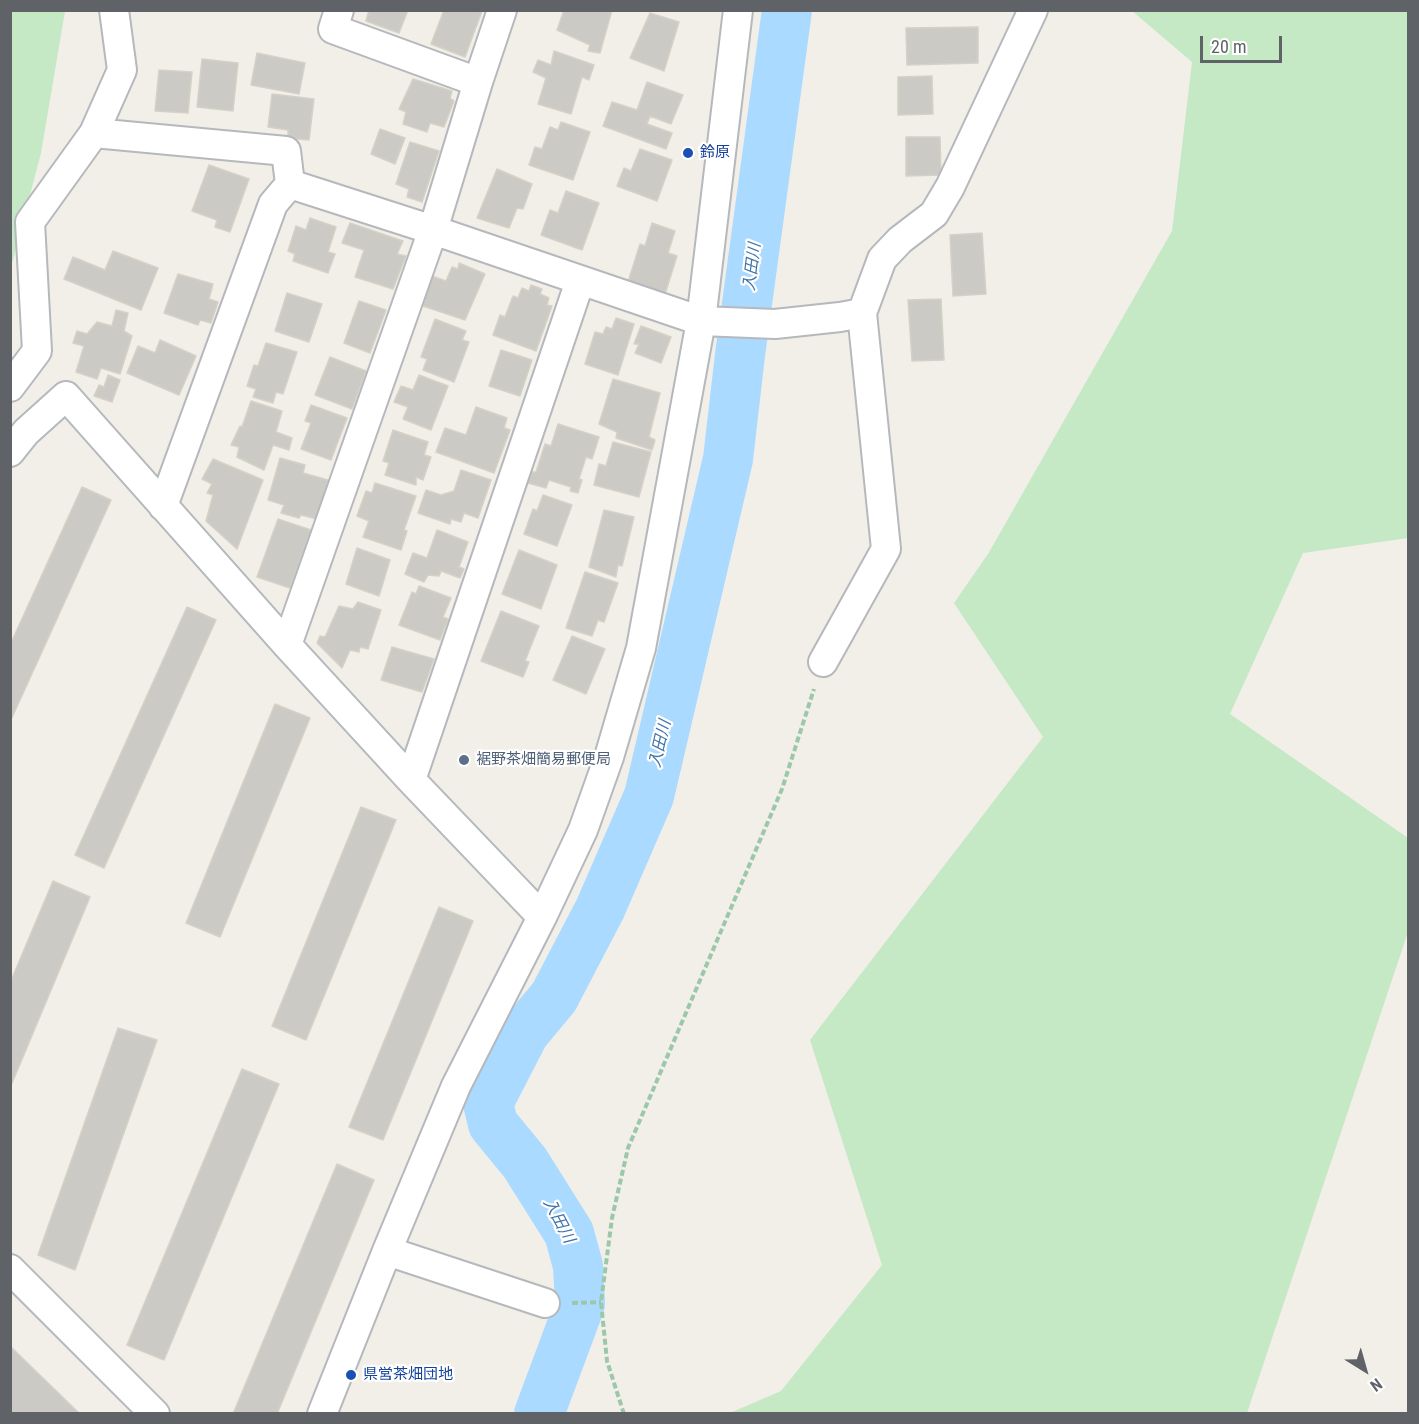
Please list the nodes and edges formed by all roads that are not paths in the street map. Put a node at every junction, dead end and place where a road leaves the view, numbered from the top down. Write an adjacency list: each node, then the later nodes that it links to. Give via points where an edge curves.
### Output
1 (114, 10): 7 (street, via 122,70)
2 (339, 10): 6 (street, via 333,29)
3 (502, 10): 6 (street)
4 (738, 10): 12 (street)
5 (1033, 10): 11 (street, via 950,187 934,214 900,240 882,260)
6 (477, 82): 9 (street)
7 (94, 133): 8 (street, via 286,151); 13 (street, via 30,222 37,351)
8 (290, 184): 9 (street); 15 (street, via 273,204)
9 (434, 230): 10 (street); 16 (street)
10 (580, 281): 12 (street); 18 (street)
11 (862, 312): 12 (street, via 775,324); 17 (street, via 886,549)
12 (701, 321): 19 (street, via 641,648 583,830)
13 (10, 387)
14 (16, 434): 15 (street, via 66,396)
15 (163, 506): 16 (street)
16 (287, 645): 18 (street)
17 (823, 662)
18 (411, 780): 19 (street)
19 (542, 917): 20 (street, via 456,1086)
20 (387, 1251): 22 (street); 24 (street)
21 (10, 1269): 23 (street)
22 (545, 1303)
23 (155, 1413)
24 (322, 1413)

